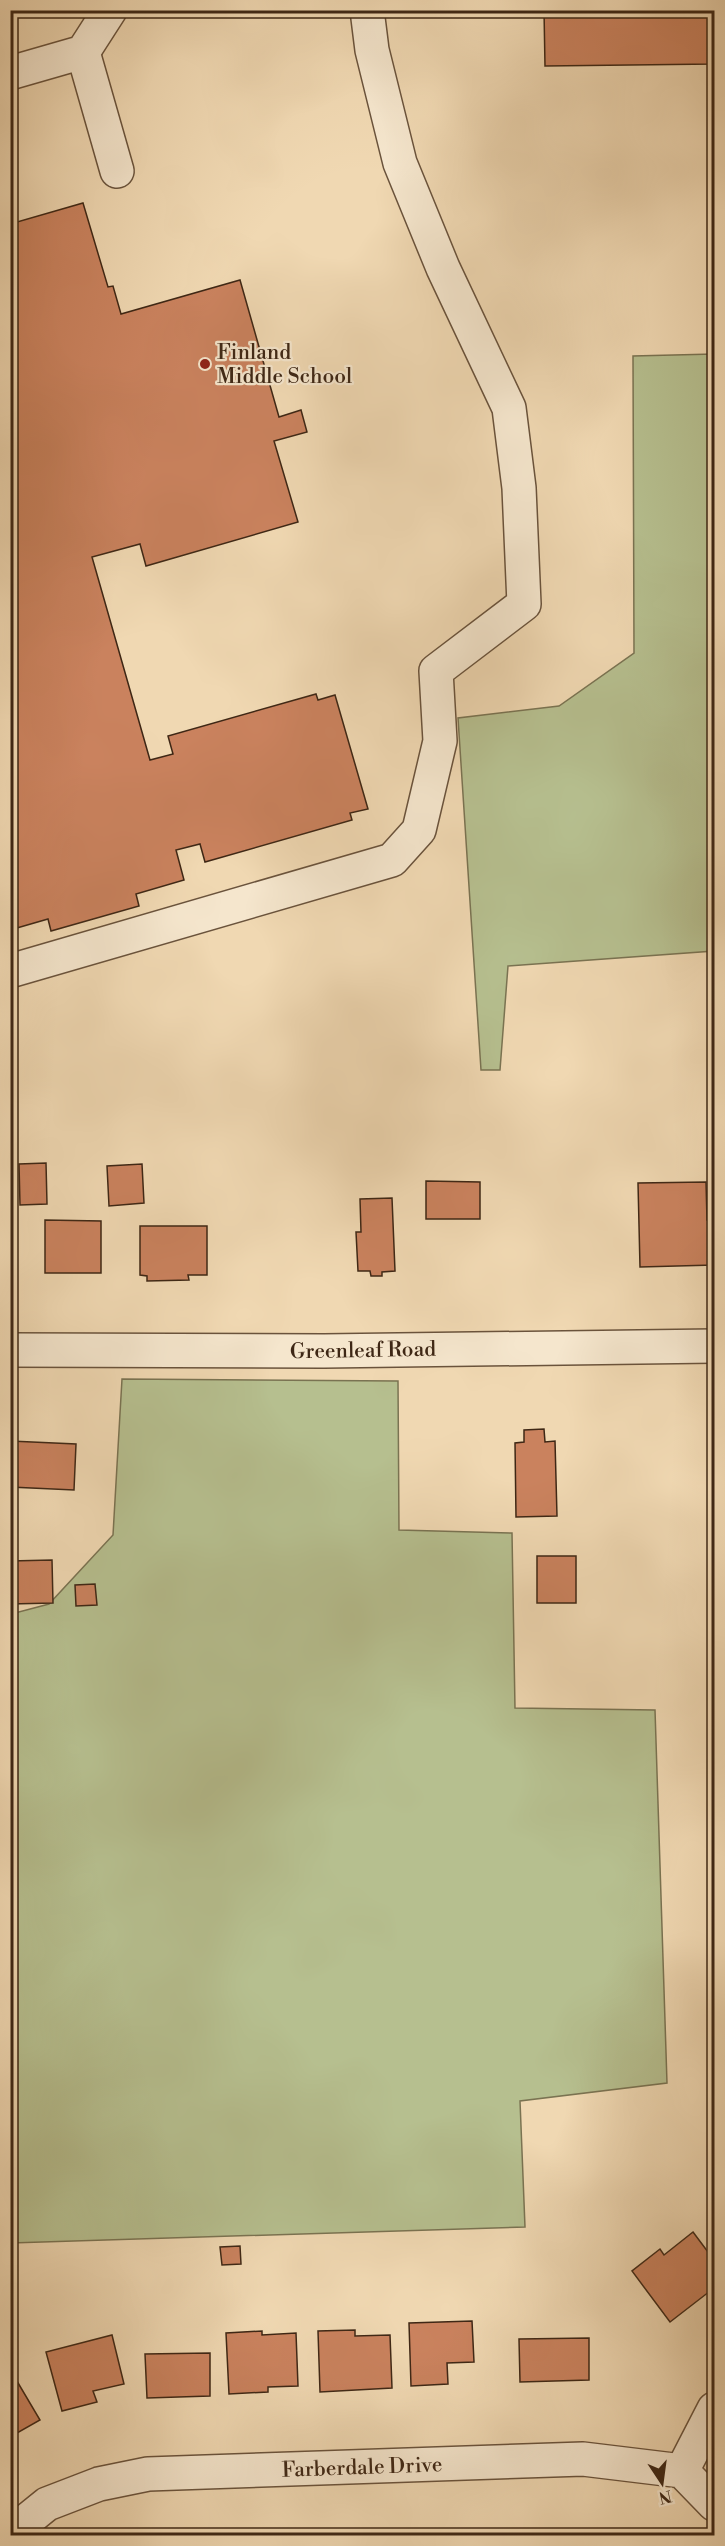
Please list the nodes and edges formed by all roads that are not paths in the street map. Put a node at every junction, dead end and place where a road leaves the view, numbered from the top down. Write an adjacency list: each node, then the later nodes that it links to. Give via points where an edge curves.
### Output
1 (110, 10): 3 (street)
2 (367, 10): 6 (street, via 372,50 400,163 443,268 509,408 519,488 524,604 436,671 440,741 419,830 392,860)
3 (83, 52): 4 (street); 5 (street)
4 (10, 73)
5 (117, 171)
6 (10, 971)
7 (714, 1346): 8 (street, Greenleaf Road)
8 (10, 1350)
9 (714, 2409): 10 (street)
10 (682, 2471): 11 (street); 12 (street, Farberdale Drive, via 583,2459 148,2474 99,2484 47,2504)
11 (714, 2504)
12 (10, 2534)

